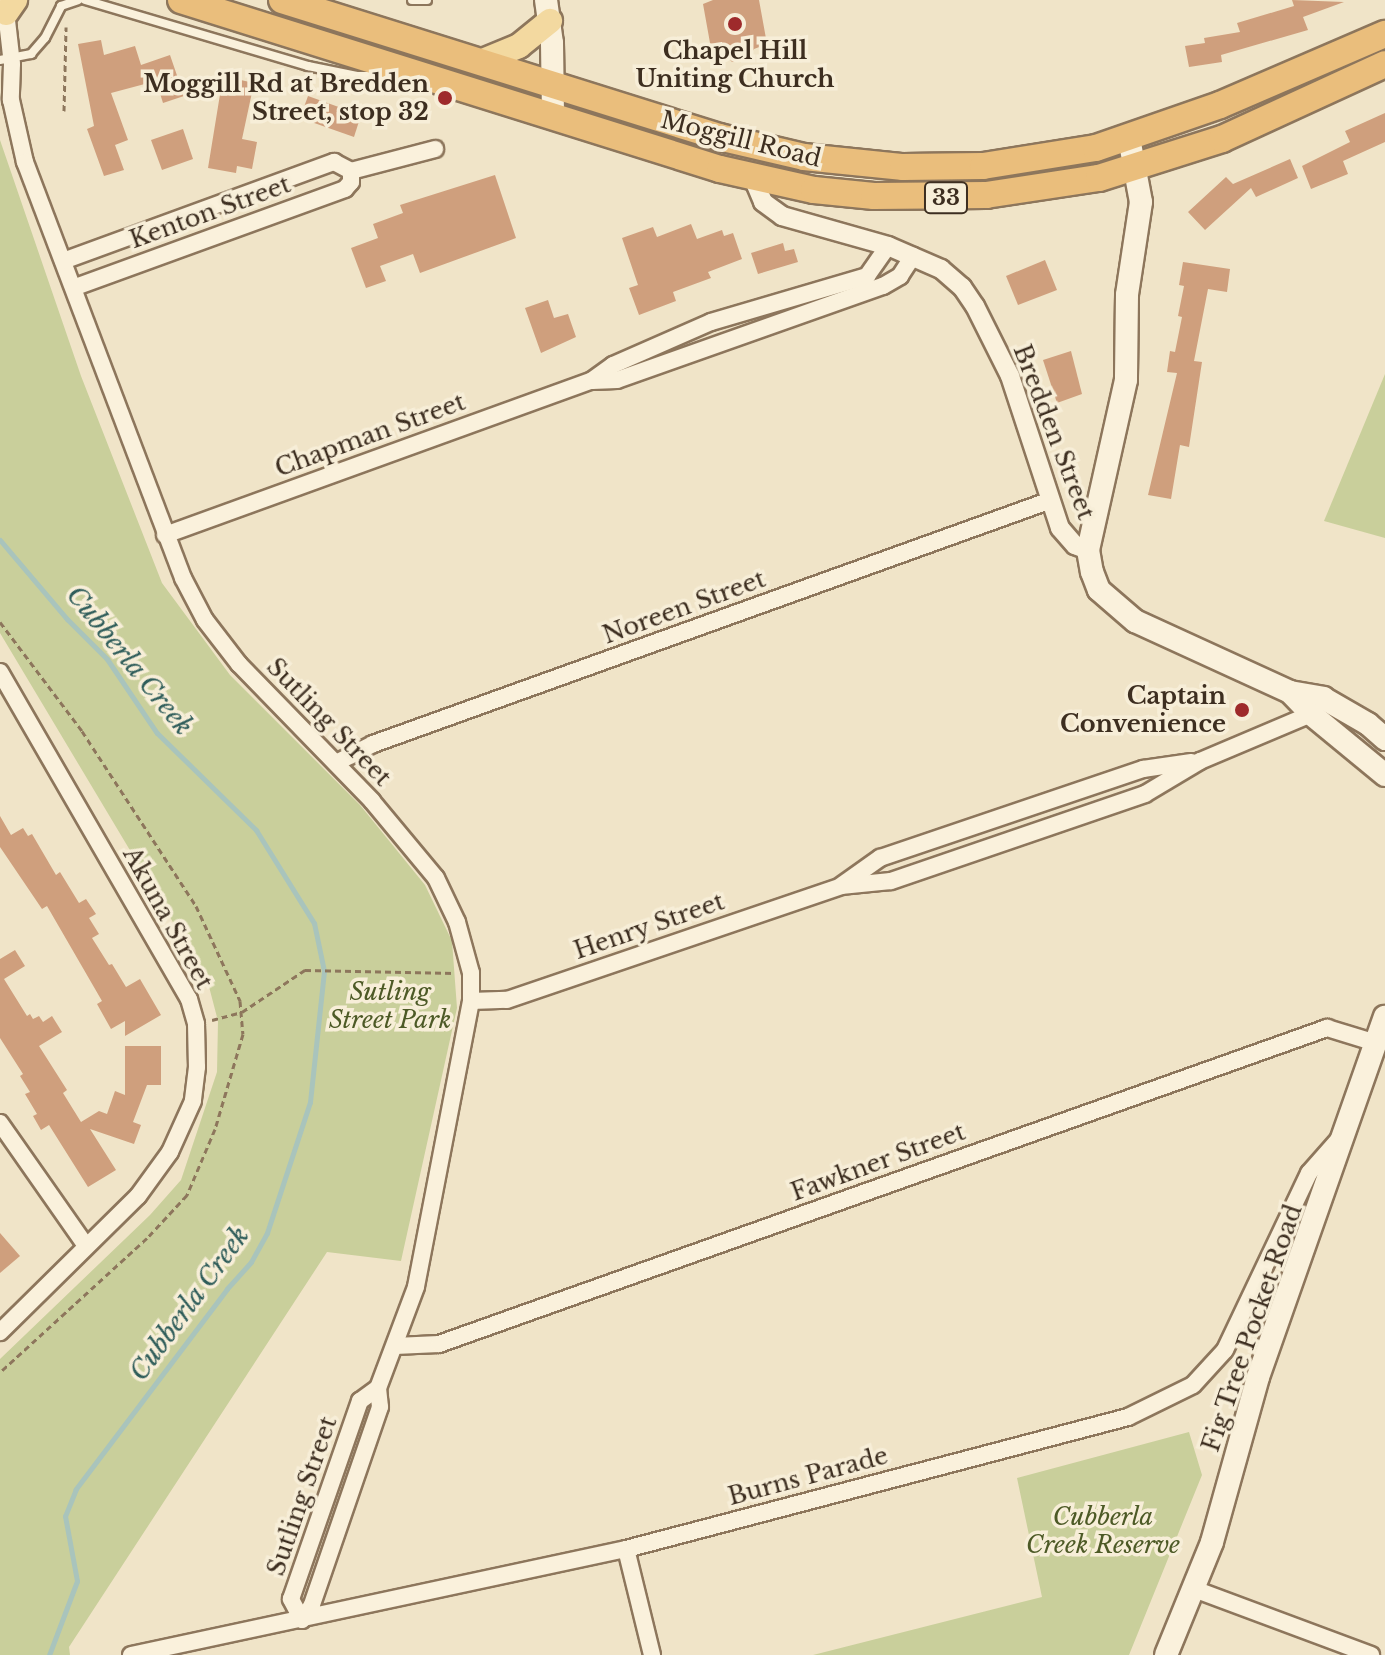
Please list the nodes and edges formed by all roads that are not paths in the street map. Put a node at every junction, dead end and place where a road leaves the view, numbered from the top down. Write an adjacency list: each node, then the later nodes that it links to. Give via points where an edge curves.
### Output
1 (78, 0): 10 (lane, via 61,6 36,50)
2 (85, 0): 13 (lane, Moggill Road, via 321,69 383,78)
3 (181, 0): 13 (highway, Moggill Road / 33)
4 (282, 0): 11 (highway, Moggill Road / 33)
5 (412, 0): 6 (lane)
6 (427, 0)
7 (8, 4): 10 (street, Sutling Street)
8 (548, 10): 11 (main road, via 519,46); 15 (main road)
9 (1385, 34): 18 (highway, Moggill Road / 33)
10 (6, 60): 16 (street, Sutling Street)
11 (480, 62): 15 (highway, Moggill Road / 33)
12 (1385, 64): 20 (highway, Moggill Road / 33, via 1236,133)
13 (413, 73): 17 (highway, Moggill Road / 33)
14 (0, 80): 16 (street, Sutling Street)
15 (554, 85): 17 (main road); 18 (highway, Moggill Road / 33, via 753,146 864,165 983,166 1061,156)
16 (11, 100): 25 (street, Sutling Street, via 25,162)
17 (553, 118): 22 (highway, Moggill Road / 33)
18 (1129, 138): 20 (main road)
19 (435, 149): 21 (street, Kenton Street)
20 (1137, 168): 22 (highway, Moggill Road / 33, via 1039,190 947,198 845,194); 30 (main road, via 1141,202 1127,295 1126,380)
21 (351, 171): 25 (street, Kenton Street, via 334,162); 26 (street, Kenton Street, via 345,189)
22 (753, 178): 23 (street, Bredden Street, via 763,202 782,216)
23 (888, 246): 24 (street, Bredden Street); 27 (street, Chapman Street, via 867,276 711,322 613,365)
24 (913, 256): 27 (street, Chapman Street, via 900,276 883,286 617,380); 28 (street, Bredden Street, via 941,269 975,306 1010,376)
25 (63, 261): 26 (street, Sutling Street)
26 (73, 288): 29 (street, Sutling Street)
27 (591, 381): 29 (street, Chapman Street)
28 (1051, 500): 30 (street, Bredden Street, via 1060,528 1075,545); 35 (street, Noreen Street, via 373,744)
29 (165, 535): 35 (street, Sutling Street, via 205,620 239,664)
30 (1088, 550): 32 (main road, via 1099,590 1135,621)
31 (0, 672): 43 (street, Akuna Street, via 189,999 196,1024 193,1101 170,1152 138,1196)
32 (1317, 706): 33 (main road, via 1368,724); 34 (street, Henry Street); 36 (main road)
33 (1385, 739)
34 (1200, 761): 37 (street, Henry Street, via 1145,794 891,881); 37 (street, Henry Street, via 1143,769 880,858)
35 (336, 763): 38 (street, Sutling Street, via 436,878 457,922 471,973)
36 (1385, 775)
37 (841, 886): 38 (street, Henry Street, via 507,1000)
38 (471, 1001): 45 (street, Sutling Street, via 416,1287)
39 (1385, 1017): 40 (main road, Fig Tree Pocket Road)
40 (1376, 1043): 42 (main road, Fig Tree Pocket Road); 45 (street, Fawkner Street, via 1327,1028 439,1344)
41 (0, 1123): 43 (street)
42 (1349, 1127): 46 (street, Burns Parade, via 1309,1173 1225,1350 1193,1385 1128,1417); 47 (main road, Fig Tree Pocket Road, via 1258,1377)
43 (86, 1246): 44 (street, Akuna Street)
44 (0, 1332)
45 (395, 1346): 48 (street, Sutling Street, via 378,1388 380,1407 312,1605)
46 (626, 1549): 48 (street, Burns Parade); 50 (street)
47 (1194, 1589): 51 (main road, Fig Tree Pocket Road); 52 (street)
48 (302, 1620): 49 (street, Burns Parade)
49 (131, 1655)
50 (652, 1655)
51 (1166, 1655)
52 (1371, 1655)

